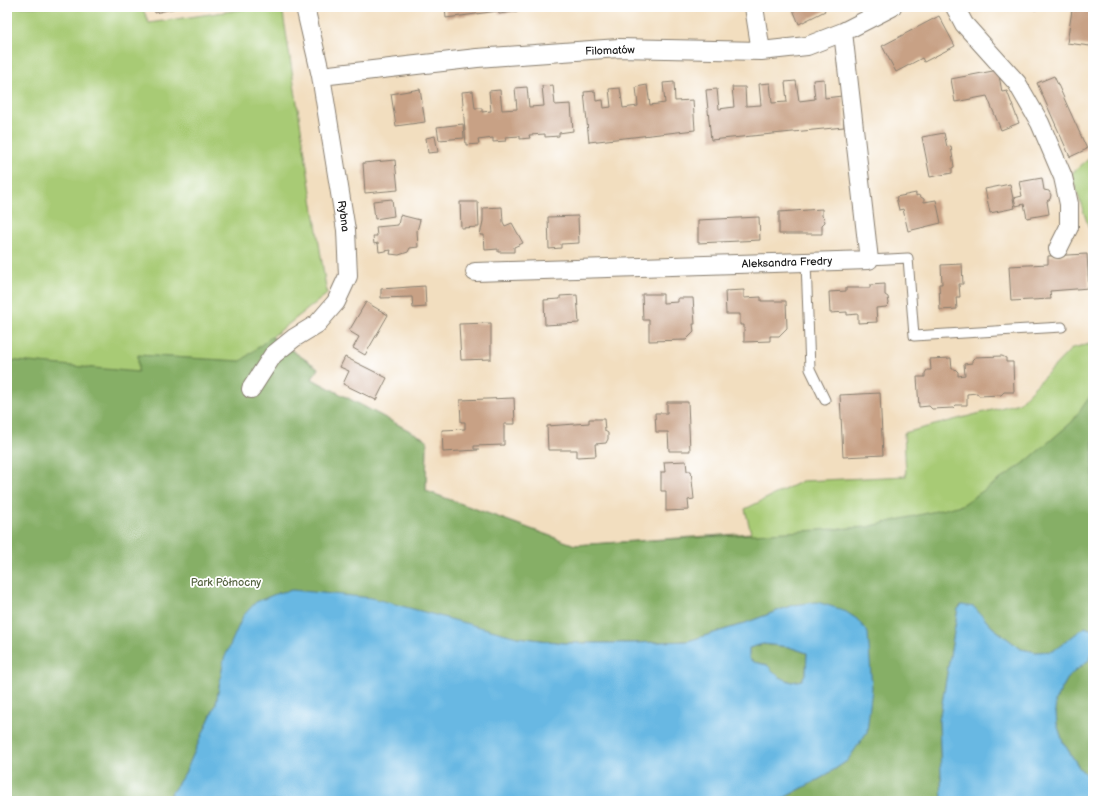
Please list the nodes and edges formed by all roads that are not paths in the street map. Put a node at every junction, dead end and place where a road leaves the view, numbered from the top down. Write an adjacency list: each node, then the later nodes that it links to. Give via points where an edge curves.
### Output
1 (305, 7): 7 (street, Rybna)
2 (754, 7): 6 (street)
3 (892, 7): 5 (street, Filomatów)
4 (955, 7): 8 (street, via 964,24 1017,83 1040,124 1063,177 1069,204 1069,227)
5 (844, 32): 6 (street, Filomatów, via 807,46); 9 (street)
6 (761, 52): 7 (street, Filomatów, via 619,48 477,58)
7 (321, 76): 13 (street, Rybna, via 346,230 348,276 336,302 317,324 273,355)
8 (1058, 249)
9 (869, 260): 10 (street, Aleksandra Fredry); 12 (lane, via 908,258 914,336)
10 (806, 262): 11 (street, Aleksandra Fredry); 14 (lane, via 810,369)
11 (475, 272)
12 (1062, 327)
13 (250, 389)
14 (825, 400)

